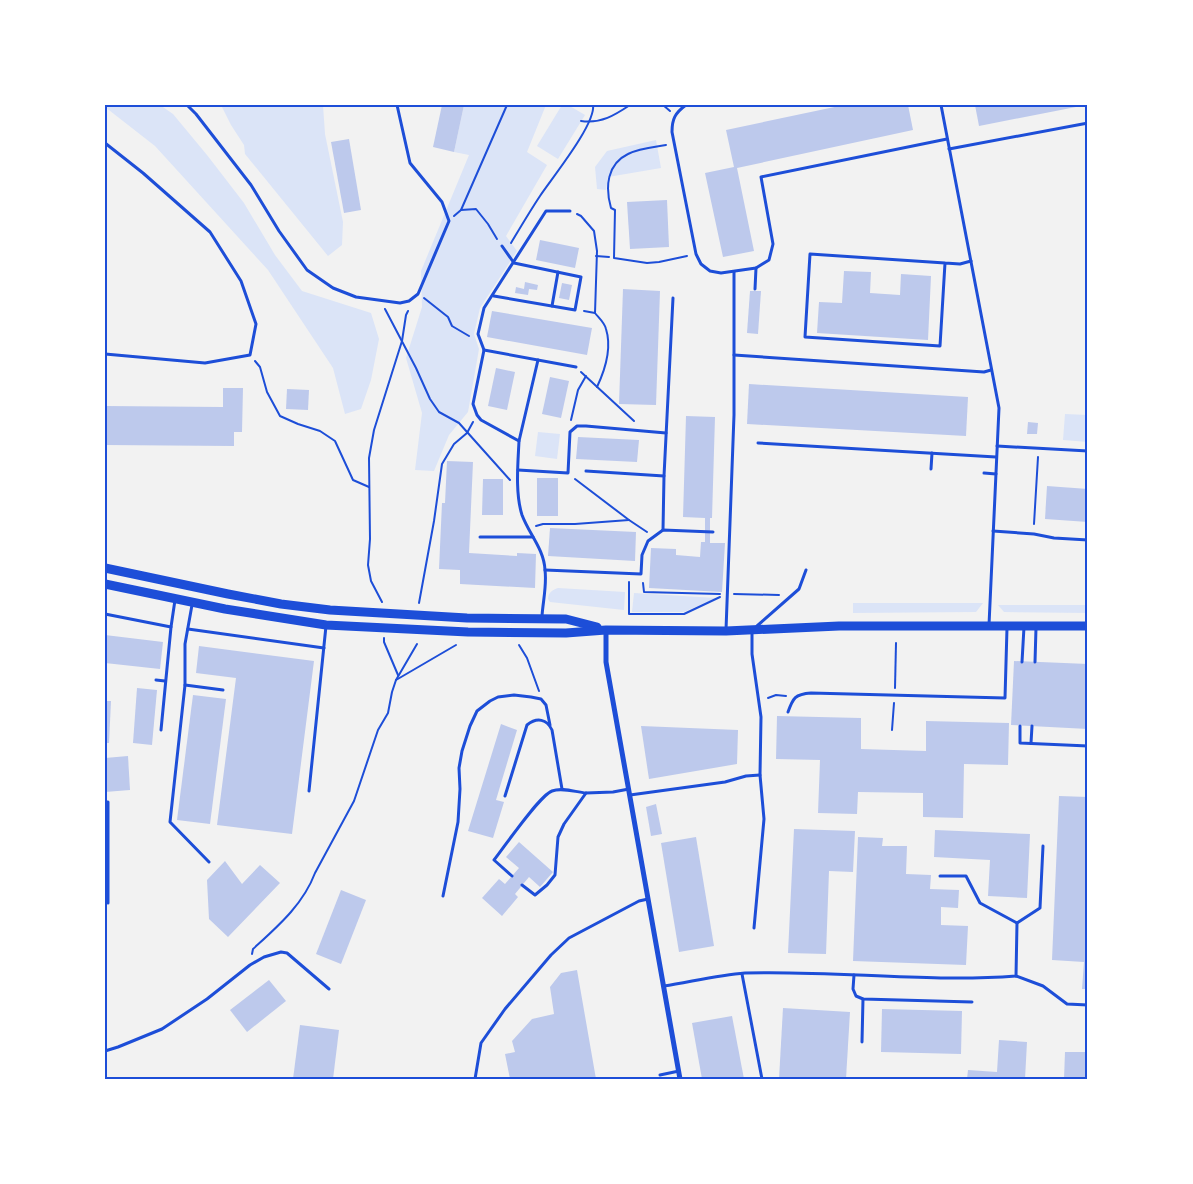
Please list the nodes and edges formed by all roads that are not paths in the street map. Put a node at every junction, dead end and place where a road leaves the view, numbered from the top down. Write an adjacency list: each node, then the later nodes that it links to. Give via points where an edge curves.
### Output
1 (186, 105): 2 (lane, via 251,185 308,270 333,288 356,297 399,303 418,294 449,221 442,202 410,163)
2 (397, 105)
3 (686, 105): 16 (lane, via 675,115 672,132 696,254 710,271)
4 (941, 105): 6 (lane)
5 (1088, 123): 8 (lane)
6 (947, 139): 8 (lane); 14 (lane, via 761,177 773,244 769,260)
7 (105, 143): 22 (lane, via 210,232 242,281 256,324 250,355 205,363)
8 (949, 149): 11 (lane)
9 (570, 210): 12 (lane, via 546,211)
10 (502, 246): 12 (lane)
11 (971, 261): 13 (lane); 26 (lane)
12 (514, 263): 15 (lane); 18 (lane)
13 (945, 263): 13 (lane, via 940,346 805,338 810,254)
14 (756, 268): 16 (lane); 17 (lane)
15 (558, 272): 20 (lane); 20 (lane, via 581,277 575,310)
16 (734, 272): 23 (lane)
17 (755, 289)
18 (493, 296): 20 (lane); 21 (lane, via 484,308 478,334)
19 (673, 298): 27 (lane)
20 (552, 306)
21 (484, 350): 24 (lane); 28 (lane, via 473,404 477,415)
22 (105, 354)
23 (734, 355): 26 (lane); 64 (lane)
24 (538, 360): 25 (lane); 28 (lane)
25 (576, 367)
26 (991, 370): 30 (lane, via 999,408)
27 (666, 433): 35 (lane, via 577,426 570,432 568,473); 39 (lane)
28 (519, 441): 35 (lane)
29 (758, 443): 32 (lane)
30 (997, 446): 31 (lane); 33 (lane)
31 (1088, 451)
32 (932, 453): 33 (lane); 34 (lane)
33 (997, 457): 38 (lane)
34 (931, 469)
35 (518, 470): 44 (lane, via 521,512)
36 (586, 471): 39 (lane)
37 (984, 473): 38 (lane)
38 (996, 474): 41 (lane)
39 (664, 476): 40 (lane)
40 (663, 530): 42 (lane); 47 (lane, via 648,541 641,574)
41 (993, 531): 45 (lane); 55 (lane)
42 (713, 532)
43 (480, 537): 44 (lane)
44 (533, 537): 47 (lane)
45 (1088, 540)
46 (105, 568): 53 (main road, via 270,602 330,610)
47 (545, 570): 53 (lane)
48 (806, 570): 63 (lane, via 799,589)
49 (105, 584): 50 (main road)
50 (175, 598): 51 (main road); 60 (lane)
51 (193, 602): 54 (main road); 61 (lane)
52 (105, 615): 60 (lane)
53 (542, 618): 62 (main road, via 566,619)
54 (326, 625): 62 (main road, via 468,632); 65 (lane)
55 (989, 625): 56 (main road); 63 (main road)
56 (1007, 625): 57 (main road); 72 (lane, via 1005,698 811,693 795,697)
57 (1024, 626): 58 (main road); 66 (lane)
58 (1036, 626): 59 (main road); 67 (lane)
59 (1088, 626)
60 (171, 627): 69 (lane)
61 (188, 628): 65 (lane); 70 (lane)
62 (606, 630): 64 (main road); 82 (street, via 606,662)
63 (751, 630): 64 (main road); 79 (lane, via 760,700)
64 (726, 631)
65 (324, 648): 81 (lane)
66 (1022, 662)
67 (1035, 662)
68 (156, 680): 69 (lane)
69 (165, 681): 76 (lane)
70 (185, 685): 71 (lane); 87 (lane, via 170,822)
71 (223, 690)
72 (788, 712)
73 (550, 725): 80 (lane); 84 (lane, via 539,720 527,724); 91 (lane, via 541,699 498,696 477,711 459,768 458,822)
74 (1020, 726): 77 (lane, via 1020,743)
75 (1032, 726): 77 (lane)
76 (161, 730)
77 (1031, 743): 78 (lane)
78 (1088, 746)
79 (760, 775): 82 (lane); 95 (lane, via 764,819)
80 (562, 789): 83 (lane); 88 (lane, via 542,799 494,860)
81 (309, 791)
82 (629, 792): 83 (lane); 92 (street)
83 (586, 793): 90 (lane, via 558,837 555,875 535,896)
84 (505, 796)
85 (105, 802): 93 (lane)
86 (1043, 846): 94 (lane, via 1040,908)
87 (209, 862)
88 (512, 876)
89 (940, 876): 94 (lane, via 966,876 980,903)
90 (522, 885)
91 (443, 896)
92 (648, 899): 99 (street); 108 (lane, via 568,938 551,955 481,1043)
93 (108, 903)
94 (1017, 923): 98 (lane)
95 (754, 928)
96 (742, 974): 97 (lane); 99 (lane); 110 (lane)
97 (854, 975): 98 (lane, via 978,979); 101 (lane, via 853,989 856,996)
98 (1016, 976): 103 (lane, via 1043,986 1067,1004)
99 (663, 986): 106 (street)
100 (329, 989): 105 (lane, via 281,952 250,965 162,1029)
101 (864, 999): 102 (lane); 104 (lane)
102 (972, 1002)
103 (1088, 1005)
104 (862, 1042)
105 (105, 1051)
106 (678, 1071): 107 (lane); 109 (street)
107 (660, 1076)
108 (476, 1079)
109 (680, 1079)
110 (762, 1079)

